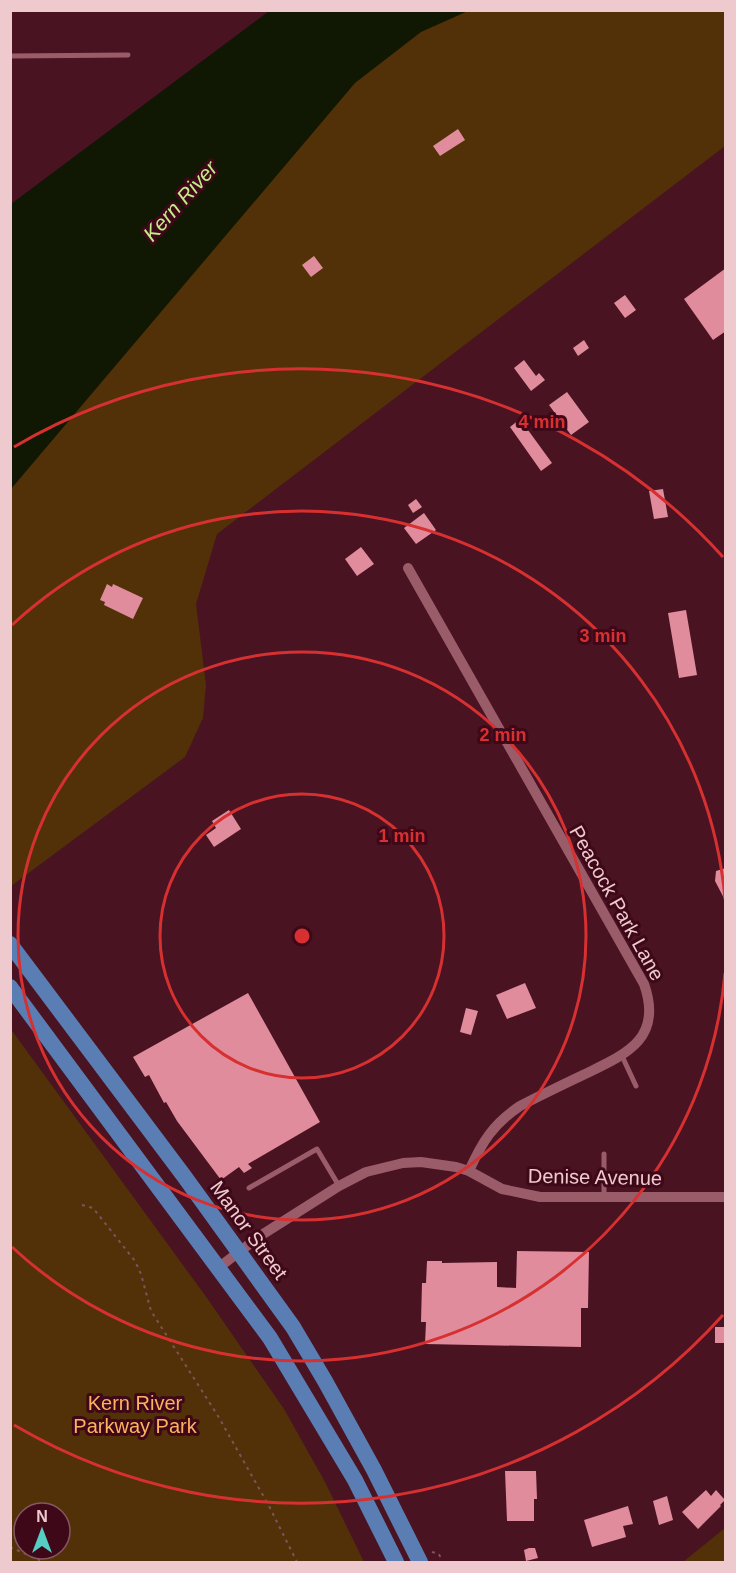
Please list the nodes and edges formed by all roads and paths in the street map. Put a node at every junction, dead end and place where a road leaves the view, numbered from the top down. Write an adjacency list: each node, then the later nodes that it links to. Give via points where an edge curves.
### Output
1 (128, 55): 2 (lane)
2 (10, 56)
3 (408, 568): 6 (street, Peacock Park Lane, via 644,984 649,1019 638,1042)
4 (10, 944): 15 (main road, Manor Street)
5 (10, 987): 16 (main road)
6 (622, 1056): 7 (lane); 9 (street, Peacock Park Lane, via 506,1116 482,1144)
7 (636, 1086)
8 (604, 1154): 12 (lane)
9 (469, 1171): 10 (street, via 421,1162 403,1163 366,1172); 12 (street, Denise Avenue, via 520,1194)
10 (339, 1186): 11 (lane, via 317,1149); 15 (street)
11 (249, 1188)
12 (604, 1197): 13 (street, Denise Avenue)
13 (726, 1197)
14 (82, 1205): 20 (path, via 93,1208 135,1261 151,1311 218,1416)
15 (238, 1252): 16 (street); 18 (main road, Manor Street, via 293,1327 394,1508)
16 (218, 1268): 21 (main road, via 270,1338 355,1480)
17 (10, 1547): 19 (path)
18 (426, 1557): 22 (path, via 439,1554)
19 (44, 1563)
20 (297, 1563)
21 (396, 1563)
22 (442, 1563)

